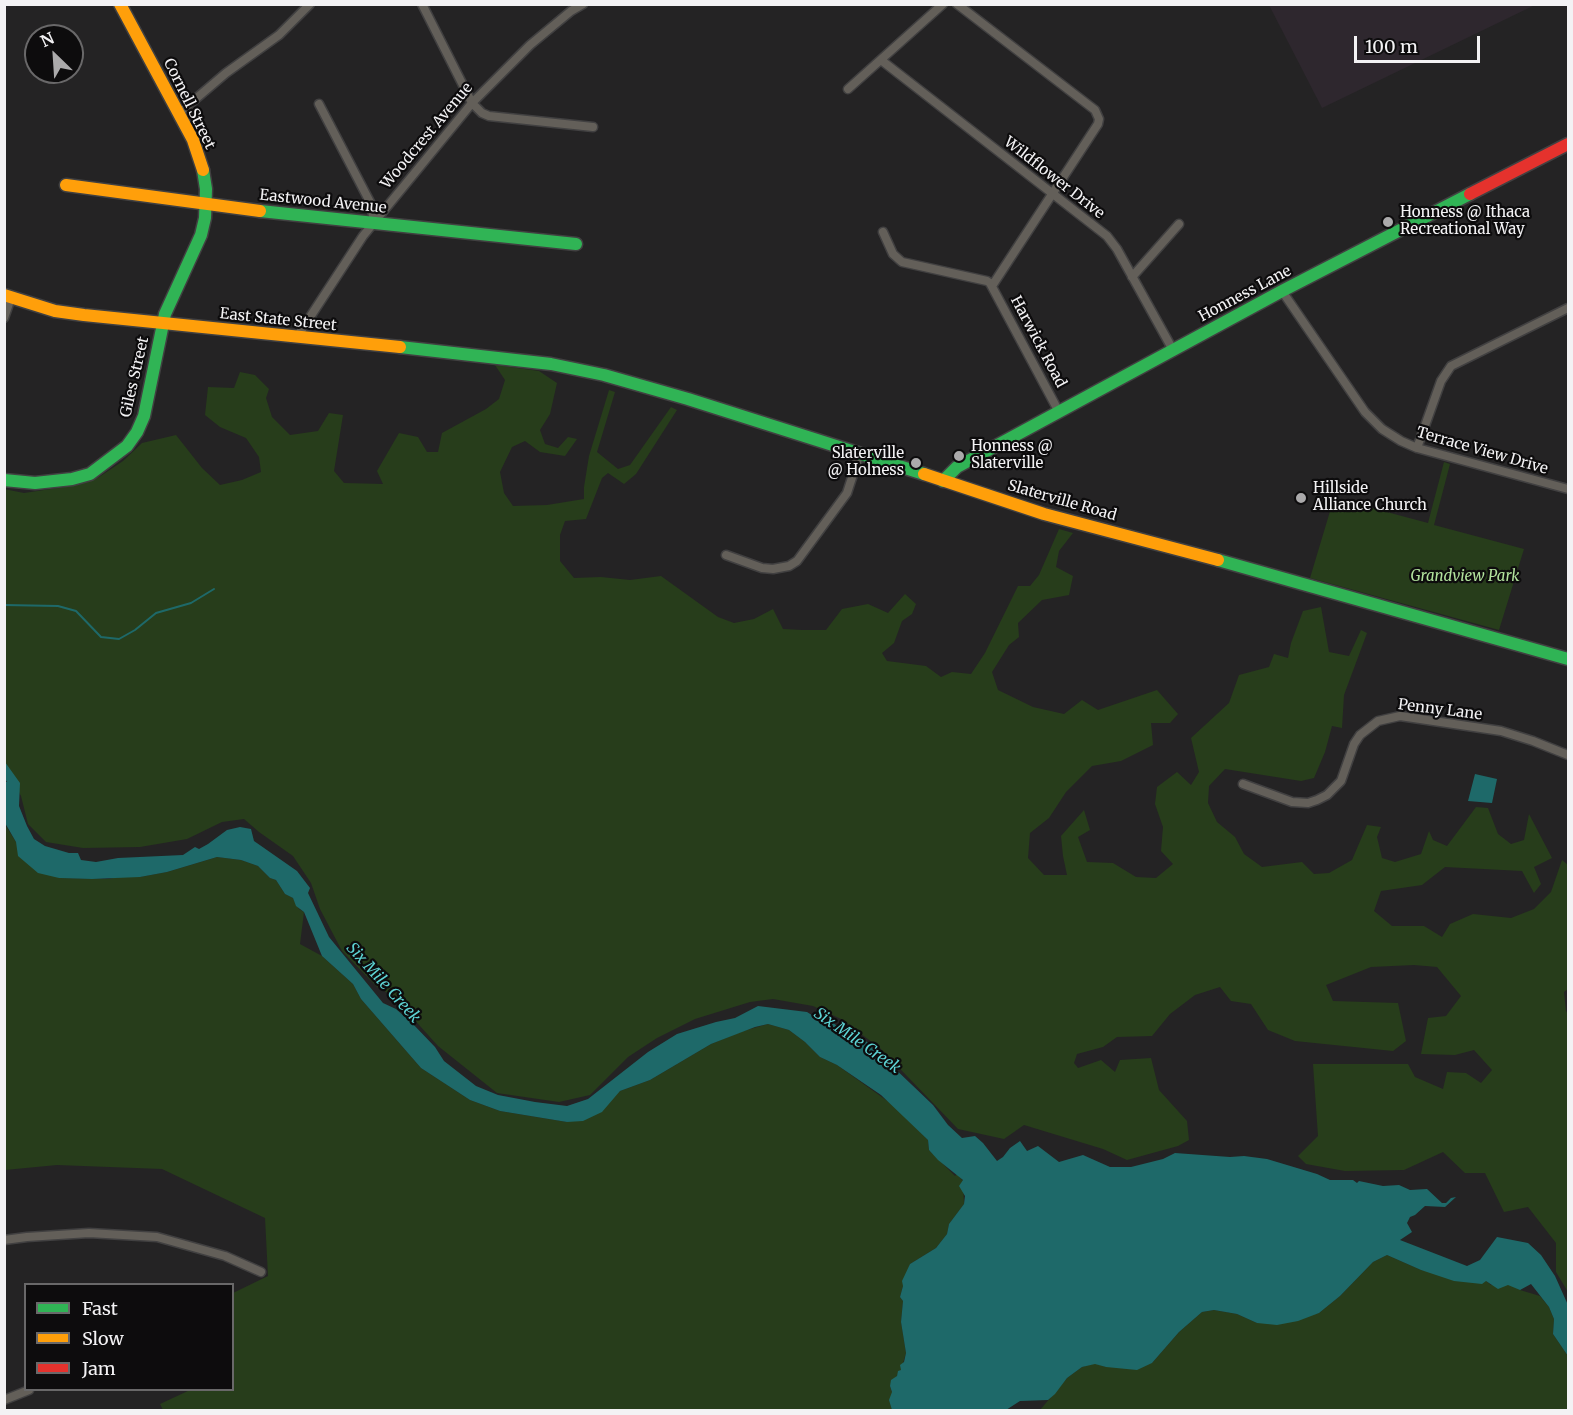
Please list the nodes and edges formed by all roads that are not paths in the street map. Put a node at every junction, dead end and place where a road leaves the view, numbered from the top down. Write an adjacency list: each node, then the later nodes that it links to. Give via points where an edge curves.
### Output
1 (120, 4): 11 (main road, Cornell Street)
2 (310, 4): 11 (street, via 273,39)
3 (422, 4): 9 (street)
4 (583, 4): 9 (street, Woodcrest Avenue, via 530,45)
5 (942, 4): 7 (street)
6 (957, 4): 15 (street, via 1098,114 1098,124)
7 (881, 60): 8 (street); 15 (street, Wildflower Drive)
8 (848, 89)
9 (472, 103): 12 (street, via 489,116); 17 (street, Woodcrest Avenue)
10 (319, 104): 17 (street, via 371,204)
11 (179, 112): 16 (main road, Cornell Street, via 200,157)
12 (593, 127)
13 (1569, 144): 23 (main road, Honness Lane)
14 (66, 185): 16 (main road, Eastwood Avenue)
15 (1052, 195): 21 (street, Wildflower Drive, via 1107,236); 22 (street)
16 (206, 205): 17 (main road, Eastwood Avenue); 27 (main road, Cornell Street, via 201,235)
17 (374, 223): 20 (main road, Eastwood Avenue); 28 (street, Woodcrest Avenue)
18 (1179, 224): 21 (street)
19 (883, 232): 22 (street, via 893,254 902,262 987,281)
20 (576, 244)
21 (1132, 277): 29 (street, Wildflower Drive)
22 (992, 286): 31 (street, Harwick Road)
23 (1282, 291): 29 (main road, Honness Lane); 32 (street, Terrace View Drive, via 1370,417 1391,436)
24 (8, 297): 26 (street); 27 (main road, East State Street, via 55,310)
25 (1569, 308): 32 (street, via 1451,366 1441,381)
26 (4, 318)
27 (162, 323): 28 (main road, East State Street); 34 (main road, Giles Street, via 144,416 127,446 90,474 72,479 35,483)
28 (297, 337): 30 (main road, East State Street)
29 (1173, 350): 31 (main road, Honness Lane)
30 (551, 364): 33 (main road, Slaterville Road, via 637,384)
31 (1059, 412): 35 (main road, Honness Lane, via 957,467)
32 (1417, 448): 36 (street, Terrace View Drive)
33 (860, 453): 35 (main road, Slaterville Road); 37 (street, via 847,493 797,561 773,569)
34 (4, 480)
35 (943, 481): 38 (main road, Slaterville Road, via 1044,514)
36 (1569, 489)
37 (726, 555)
38 (1569, 659)
39 (1569, 755): 40 (street, Penny Lane, via 1501,731 1400,716 1378,721 1364,731 1354,744 1341,781 1317,800 1292,802)
40 (1243, 784)
41 (4, 1240): 42 (street, via 89,1233 157,1237 225,1256)
42 (261, 1272)
43 (24, 1391): 44 (street)
44 (4, 1400)

